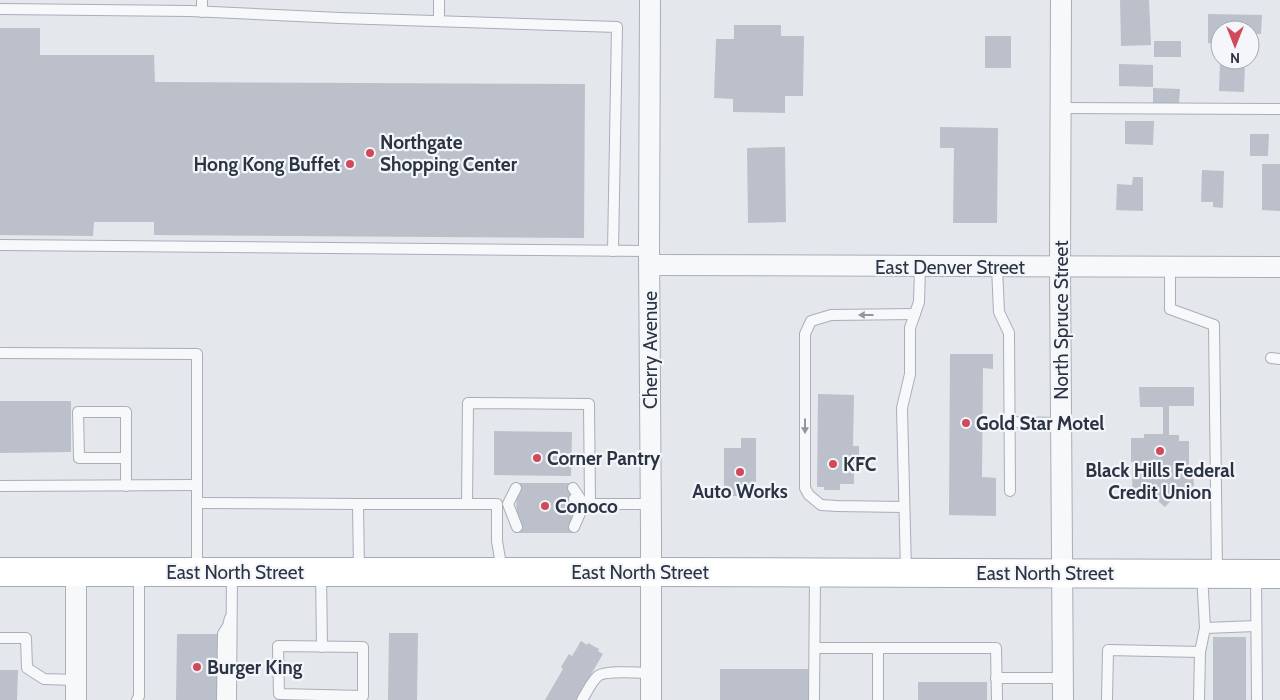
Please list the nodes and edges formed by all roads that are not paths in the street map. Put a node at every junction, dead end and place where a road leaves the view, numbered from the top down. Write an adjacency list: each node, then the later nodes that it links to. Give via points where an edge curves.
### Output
1 (202, 0): 6 (lane)
2 (439, 0): 7 (lane)
3 (650, 0): 12 (street, Cherry Avenue)
4 (1061, 0): 8 (street, North Spruce Street)
5 (0, 9): 6 (lane)
6 (202, 12): 7 (lane)
7 (438, 21): 11 (lane, via 617,27)
8 (1061, 108): 9 (lane); 15 (street, North Spruce Street)
9 (1280, 109)
10 (0, 245): 11 (lane)
11 (613, 251): 12 (lane)
12 (649, 258): 13 (street, East Denver Street); 35 (street, Cherry Avenue)
13 (920, 267): 14 (street, East Denver Street); 18 (lane, via 919,302)
14 (997, 267): 15 (street, East Denver Street); 20 (lane, via 999,312 1009,334)
15 (1060, 268): 16 (street, East Denver Street); 21 (street, North Spruce Street)
16 (1170, 268): 17 (street, East Denver Street); 53 (lane, via 1170,309 1214,325)
17 (1280, 268)
18 (915, 314): 36 (lane, via 910,328 910,374 902,408); 36 (lane, one-way to 36, via 831,315 811,321 805,334 804,488 821,505)
19 (0, 352): 23 (lane, via 197,354)
20 (1009, 422): 21 (lane); 28 (lane)
21 (1061, 423): 52 (street, North Spruce Street)
22 (126, 458): 22 (lane, via 126,412 78,412 79,458); 25 (lane)
23 (197, 485): 25 (lane); 31 (lane)
24 (0, 486): 25 (lane)
25 (126, 486)
26 (516, 488): 29 (lane)
27 (574, 488): 30 (lane)
28 (1010, 491)
29 (512, 502): 34 (lane); 37 (lane); 39 (lane)
30 (582, 502): 33 (lane, via 589,404 468,402); 35 (lane); 38 (lane); 40 (lane)
31 (197, 503): 32 (lane); 41 (lane)
32 (358, 504): 33 (lane); 47 (lane)
33 (467, 504): 34 (lane)
34 (497, 504): 48 (lane, via 497,541)
35 (651, 504): 49 (street, Cherry Avenue)
36 (904, 507): 51 (lane)
37 (516, 512)
38 (574, 513)
39 (516, 527)
40 (574, 527)
41 (197, 571): 42 (main road, East North Street); 45 (main road, East North Street)
42 (232, 571): 46 (main road, East North Street); 55 (lane)
43 (0, 572): 44 (main road, East North Street)
44 (76, 572): 45 (main road, East North Street); 66 (street)
45 (139, 572): 68 (lane, via 139,696)
46 (321, 572): 47 (main road, East North Street); 59 (lane)
47 (359, 572): 48 (main road, East North Street)
48 (503, 572): 49 (main road, East North Street)
49 (651, 572): 50 (main road, East North Street); 63 (street, Cherry Avenue)
50 (815, 572): 51 (main road, East North Street); 60 (lane)
51 (906, 572): 52 (main road, East North Street)
52 (1062, 573): 53 (main road, East North Street); 65 (street, North Spruce Street)
53 (1209, 573): 54 (main road, East North Street); 57 (lane)
54 (1268, 574): 56 (lane)
55 (232, 613): 69 (lane, via 223,634); 70 (lane)
56 (1256, 626): 57 (lane); 79 (lane)
57 (1205, 628): 62 (lane)
58 (0, 638): 66 (lane, via 26,638 28,668 44,678)
59 (322, 646): 59 (lane, via 363,647 363,696 279,694 278,646)
60 (815, 648): 61 (lane); 73 (lane)
61 (878, 648): 64 (lane, via 996,648); 74 (lane)
62 (1200, 652): 77 (lane, via 1108,650); 78 (lane)
63 (651, 673): 71 (lane, via 600,675); 72 (street, Cherry Avenue)
64 (996, 678): 65 (lane); 75 (lane)
65 (1063, 678): 76 (street, North Spruce Street)
66 (76, 680): 67 (street)
67 (76, 700)
68 (136, 700)
69 (222, 700)
70 (231, 700)
71 (582, 700)
72 (651, 700)
73 (814, 700)
74 (878, 700)
75 (997, 700)
76 (1064, 700)
77 (1107, 700)
78 (1199, 700)
79 (1258, 700)

